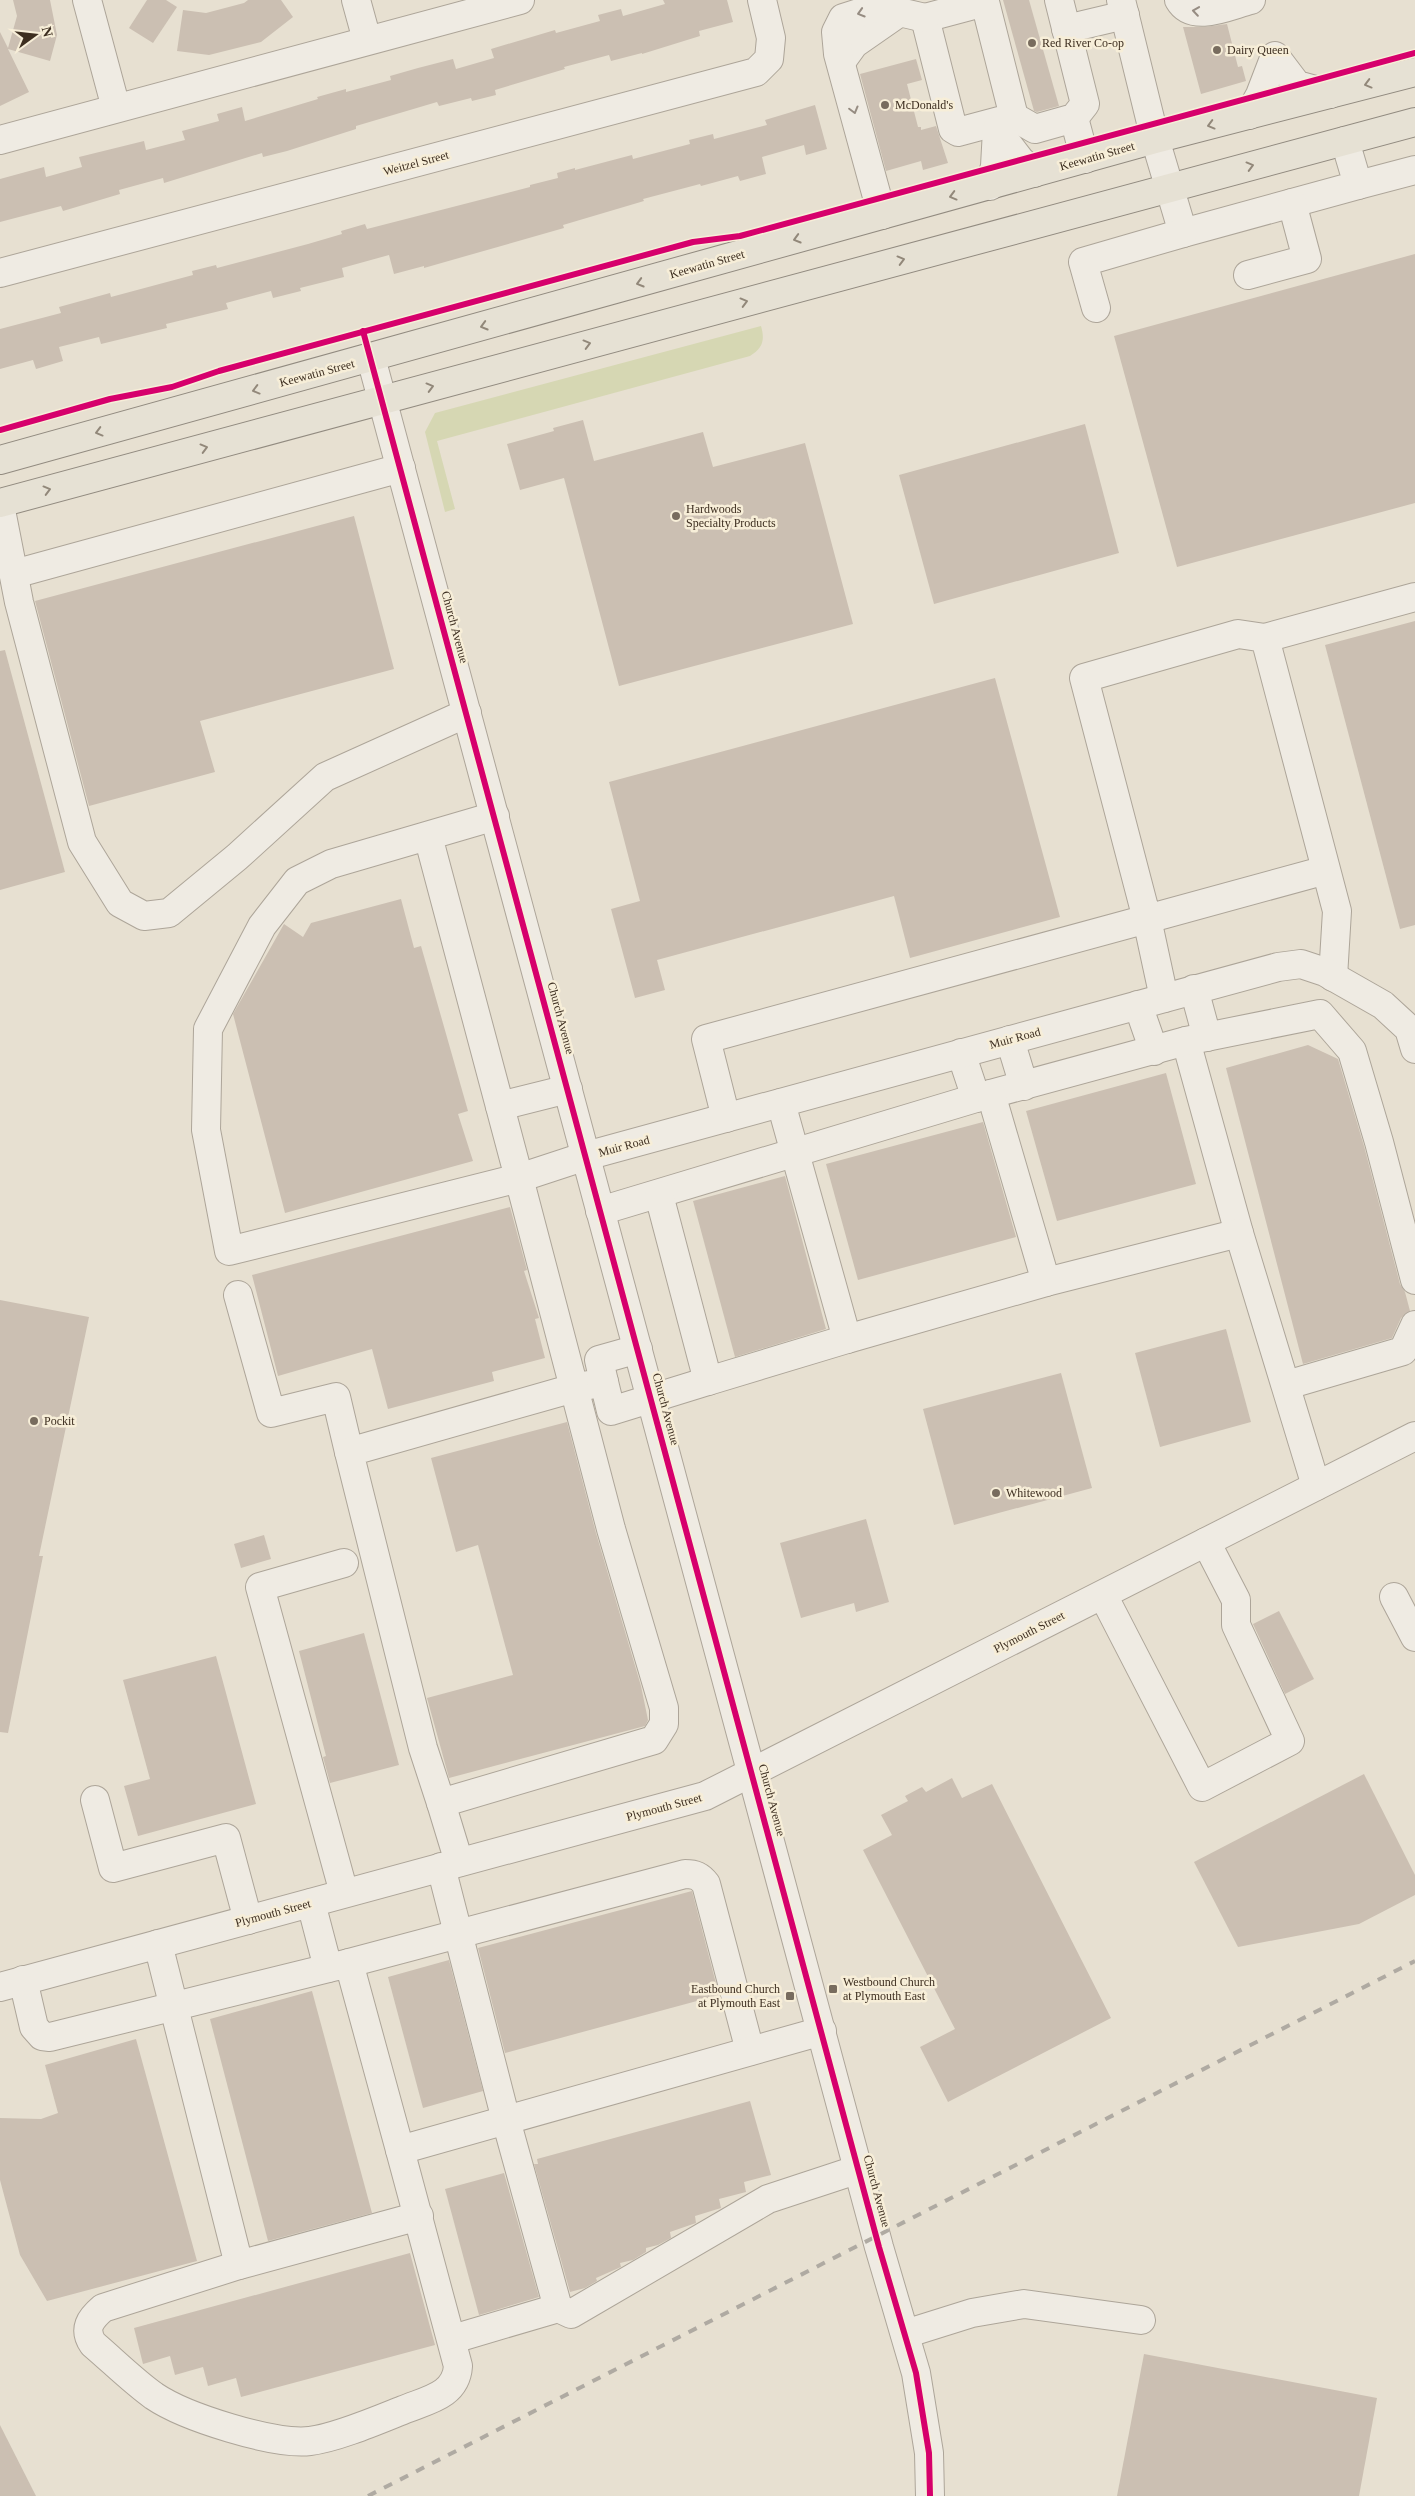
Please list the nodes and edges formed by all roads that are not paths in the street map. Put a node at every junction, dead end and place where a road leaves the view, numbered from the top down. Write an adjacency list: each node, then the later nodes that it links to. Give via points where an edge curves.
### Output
1 (87, 0): 15 (street)
2 (356, 0): 12 (street)
3 (520, 0): 12 (street)
4 (762, 0): 32 (street, Weitzel Street, via 771,38 769,59 756,72)
5 (1059, 0): 11 (street)
6 (1179, 0): 7 (street, one-way to 6, via 1206,12 1187,9)
7 (1251, 0)
8 (987, 1): 10 (street); 19 (street)
9 (1123, 8): 11 (street); 20 (street)
10 (912, 15): 19 (street, via 953,129 958,132); 30 (street, one-way to 30, via 878,7 843,18 836,32 838,54)
11 (1066, 29): 17 (street, via 1085,104)
12 (367, 40): 15 (street)
13 (1415, 72): 14 (main road, Keewatin Street, one-way to 14)
14 (1330, 94): 16 (main road, Keewatin Street); 16 (street, via 1297,85 1275,56)
15 (116, 108): 21 (street)
16 (1249, 115): 20 (main road, Keewatin Street, one-way to 20)
17 (1074, 118): 19 (street, via 1035,129); 23 (street)
18 (1415, 122): 22 (main road)
19 (1002, 123): 25 (street, via 1020,160); 27 (street)
20 (1156, 139): 23 (main road, Keewatin Street); 28 (street)
21 (0, 140)
22 (1345, 141): 26 (street); 28 (main road, one-way to 22)
23 (1084, 159): 25 (main road, Keewatin Street)
24 (1415, 170): 26 (street)
25 (1034, 173): 27 (main road, Keewatin Street)
26 (1358, 185): 29 (street)
27 (990, 186): 30 (main road, Keewatin Street, one-way to 30)
28 (1170, 188): 31 (street); 36 (main road, one-way to 28)
29 (1292, 203): 31 (street); 33 (street, via 1307,259)
30 (882, 215): 35 (main road, Keewatin Street, one-way to 35)
31 (1183, 233): 34 (street, via 1083,262)
32 (0, 273)
33 (1248, 275)
34 (1096, 308)
35 (370, 358): 36 (street, Church Avenue); 37 (main road, Keewatin Street, one-way to 37)
36 (383, 399): 38 (street, Church Avenue); 39 (main road, one-way to 36)
37 (0, 460)
38 (401, 468): 40 (street); 43 (street, Church Avenue)
39 (0, 504): 40 (street)
40 (14, 574): 43 (street, via 82,842 120,903 144,916 169,913 325,777)
41 (1415, 597): 42 (street)
42 (1265, 638): 46 (street); 47 (street, via 1238,634 1084,678)
43 (467, 713): 44 (street, Church Avenue)
44 (495, 816): 45 (street); 57 (street, Church Avenue)
45 (428, 836): 60 (street); 64 (street, Muir Road, via 331,864 297,881 262,926 208,1029 206,1130 229,1251)
46 (1326, 870): 47 (street); 48 (street, via 1337,911)
47 (1147, 919): 50 (street); 61 (street, via 706,1039)
48 (1333, 977): 49 (street, Muir Road, via 1301,964); 53 (street, Muir Road, via 1383,1005 1409,1029)
49 (1194, 989): 50 (street, Muir Road); 51 (street)
50 (1151, 1001): 52 (street, Muir Road); 54 (street)
51 (1197, 1039): 54 (street); 67 (street); 68 (street, via 1320,1014 1352,1051)
52 (1010, 1040): 55 (street, Muir Road); 56 (street)
53 (1415, 1049)
54 (1154, 1051): 56 (street)
55 (961, 1053): 58 (street); 59 (street, Muir Road)
56 (1024, 1086): 58 (street)
57 (568, 1089): 60 (street); 63 (street, Church Avenue)
58 (984, 1096): 62 (street); 69 (street)
59 (781, 1103): 61 (street, Muir Road); 62 (street)
60 (500, 1106): 64 (street)
61 (726, 1118): 63 (street, Muir Road)
62 (796, 1152): 65 (street); 72 (street)
63 (586, 1156): 64 (street, Muir Road); 66 (street, Church Avenue)
64 (519, 1178): 77 (street)
65 (659, 1195): 66 (street); 74 (street)
66 (600, 1212): 73 (street, Church Avenue)
67 (1239, 1233): 69 (street); 76 (street)
68 (1415, 1280)
69 (1046, 1282): 72 (street)
70 (238, 1295): 80 (street, via 271,1413 336,1397)
71 (1415, 1325): 76 (street, via 1403,1351)
72 (847, 1339): 74 (street)
73 (638, 1349): 75 (street, via 599,1360); 78 (street, Church Avenue)
74 (708, 1380): 78 (street)
75 (604, 1382): 77 (street); 78 (street, via 611,1411)
76 (1287, 1385): 81 (street)
77 (574, 1388): 80 (street); 89 (street, via 611,1529 664,1708 664,1724 654,1740)
78 (652, 1398): 87 (street, Church Avenue)
79 (1415, 1436): 81 (street, Plymouth Street)
80 (349, 1452): 89 (street, via 423,1748)
81 (1316, 1486): 82 (street, Plymouth Street)
82 (1206, 1542): 84 (street, Plymouth Street); 84 (street, via 1236,1600 1236,1625 1290,1741 1202,1787)
83 (344, 1563): 91 (street, via 260,1587)
84 (1103, 1595): 87 (street, Plymouth Street)
85 (1394, 1597): 86 (street)
86 (1415, 1637)
87 (752, 1773): 90 (street, Plymouth Street, via 705,1796); 99 (street, Church Avenue)
88 (95, 1800): 93 (street, via 113,1868 226,1838)
89 (441, 1803): 90 (street)
90 (450, 1865): 91 (street, Plymouth Street); 94 (street)
91 (344, 1893): 92 (street, Plymouth Street)
92 (311, 1902): 93 (street, Plymouth Street); 96 (street)
93 (248, 1920): 95 (street, Plymouth Street)
94 (458, 1934): 96 (street); 100 (street, via 685,1874 701,1877 706,1884); 101 (street)
95 (158, 1944): 97 (street, Plymouth Street); 98 (street)
96 (338, 1966): 98 (street); 102 (street)
97 (12, 1983): 98 (street, via 34,2027 42,2036 50,2037)
98 (174, 2006): 105 (street)
99 (822, 2031): 100 (street); 103 (street, Church Avenue)
100 (750, 2051): 101 (street)
101 (506, 2120): 102 (street); 106 (street)
102 (400, 2150): 104 (street)
103 (860, 2169): 106 (street, via 768,2199 571,2314); 108 (street, Church Avenue)
104 (419, 2216): 105 (street); 109 (street)
105 (239, 2265): 109 (street, via 109,2305 90,2320 88,2337 155,2396 241,2431 296,2441 311,2441 370,2423 439,2395 457,2378)
106 (558, 2308): 109 (street)
107 (1141, 2320): 108 (street, via 1024,2304 972,2313)
108 (905, 2334): 110 (street, Church Avenue, via 916,2372 929,2453)
109 (453, 2339)
110 (930, 2496)

